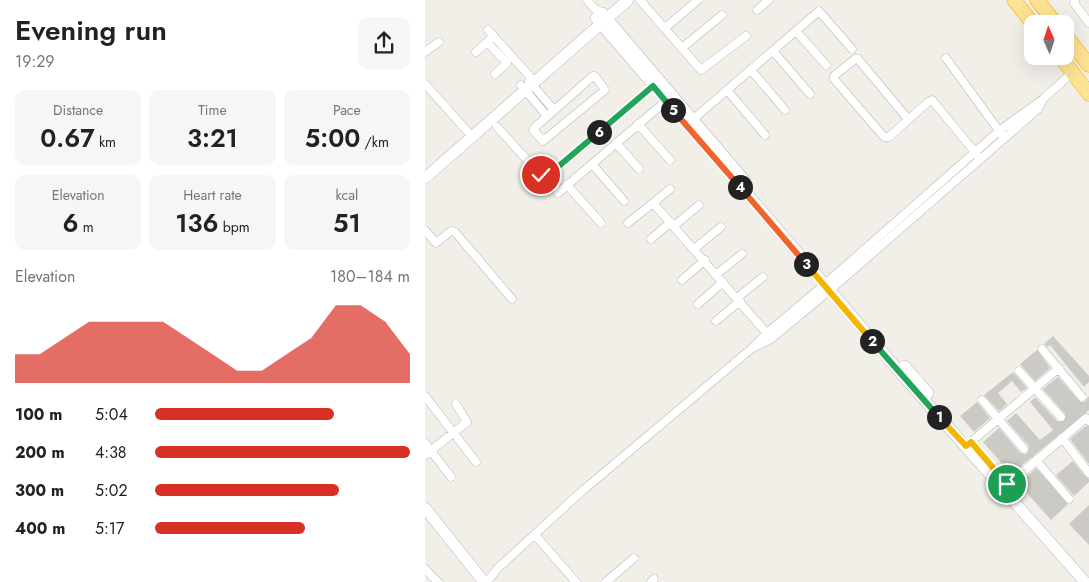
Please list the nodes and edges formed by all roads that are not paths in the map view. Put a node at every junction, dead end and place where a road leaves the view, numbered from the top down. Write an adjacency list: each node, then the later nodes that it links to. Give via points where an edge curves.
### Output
1 (587, 0): 14 (street)
2 (618, 0): 14 (street)
3 (628, 0): 14 (street)
4 (640, 0): 16 (street)
5 (698, 0): 16 (street)
6 (769, 0): 10 (street)
7 (1014, 0): 12 (highway)
8 (1037, 0): 13 (highway)
9 (1075, 0): 15 (street)
10 (757, 10)
11 (722, 15): 22 (street)
12 (1026, 15)
13 (1049, 15)
14 (600, 16): 35 (street); 37 (street); 47 (street)
15 (1089, 23)
16 (665, 28): 22 (street)
17 (796, 31): 23 (street, via 819,11); 24 (street); 31 (street)
18 (746, 36): 22 (street, via 702,70)
19 (439, 42): 25 (street)
20 (487, 42): 26 (street); 28 (street); 28 (street, via 491,33)
21 (1074, 46): 30 (highway)
22 (683, 48)
23 (853, 49)
24 (773, 51): 32 (street); 39 (street)
25 (425, 52)
26 (476, 52)
27 (946, 58): 51 (street)
28 (510, 61): 34 (street); 35 (street)
29 (1067, 65): 33 (highway)
30 (1089, 65)
31 (826, 66)
32 (751, 70): 38 (street); 44 (street)
33 (1073, 72): 40 (highway); 41 (street)
34 (495, 74)
35 (528, 83): 43 (street); 45 (street); 50 (street); 60 (street)
36 (425, 84): 50 (street)
37 (653, 86): 42 (street); 49 (street, via 546,177)
38 (727, 90): 47 (street); 52 (street)
39 (810, 94)
40 (1089, 94)
41 (1043, 99): 51 (street); 53 (street, via 1038,109)
42 (666, 101): 47 (street); 48 (street)
43 (554, 110): 45 (street); 45 (street, via 593,76 605,87 543,141 533,129)
44 (785, 110)
45 (547, 116)
46 (908, 119): 46 (street, via 889,138 884,137 834,76 858,59); 55 (street, via 928,102 935,102)
47 (690, 122): 80 (street)
48 (638, 124): 54 (street); 56 (street)
49 (497, 127)
50 (467, 131): 58 (street)
51 (999, 131): 53 (street); 55 (street)
52 (765, 135)
53 (1005, 138): 55 (street)
54 (616, 143): 57 (street); 59 (street)
55 (978, 156): 80 (street, via 860,251)
56 (670, 160)
57 (592, 164): 61 (street); 64 (street)
58 (425, 168)
59 (639, 170)
60 (425, 178)
61 (567, 185): 63 (street); 67 (street)
62 (670, 189): 65 (street)
63 (558, 193)
64 (624, 201)
65 (653, 203): 68 (street); 69 (street)
66 (699, 205): 69 (street)
67 (601, 223)
68 (628, 224)
69 (672, 224): 72 (street); 73 (street)
70 (721, 227): 73 (street)
71 (425, 230): 81 (street, via 436,242 451,231 455,232)
72 (651, 238)
73 (694, 249): 75 (street)
74 (742, 254): 76 (street)
75 (705, 260): 76 (street); 78 (street)
76 (717, 274): 79 (street)
77 (763, 277): 82 (street)
78 (682, 280)
79 (723, 282): 82 (street); 83 (street)
80 (829, 286): 85 (street); 100 (street)
81 (512, 299)
82 (738, 300): 84 (street); 85 (street)
83 (698, 304)
84 (716, 321)
85 (769, 336): 111 (street)
86 (1042, 349): 87 (street)
87 (1059, 368): 89 (street); 91 (street)
88 (1019, 371): 89 (street)
89 (1035, 389): 94 (street); 95 (street)
90 (425, 396): 97 (street)
91 (1083, 397)
92 (982, 400): 95 (street)
93 (456, 404): 97 (street, via 467,421)
94 (1061, 417)
95 (999, 419): 100 (street); 101 (street)
96 (1089, 421): 98 (street, via 1086,418)
97 (453, 433): 102 (street); 104 (street)
98 (1061, 438): 103 (street); 105 (street)
99 (425, 443): 102 (street)
100 (968, 444): 107 (street)
101 (1024, 449)
102 (428, 453): 106 (street)
103 (1036, 460): 107 (street); 108 (street)
104 (476, 462)
105 (1089, 473)
106 (451, 477)
107 (1005, 486): 114 (street); 120 (street)
108 (1069, 499)
109 (425, 508): 117 (street)
110 (425, 517): 116 (street)
111 (535, 535): 117 (street); 118 (street)
112 (634, 558): 119 (street)
113 (425, 569): 115 (street)
114 (1089, 578)
115 (438, 582)
116 (476, 582)
117 (485, 582)
118 (576, 582)
119 (606, 582)
120 (1085, 582)

